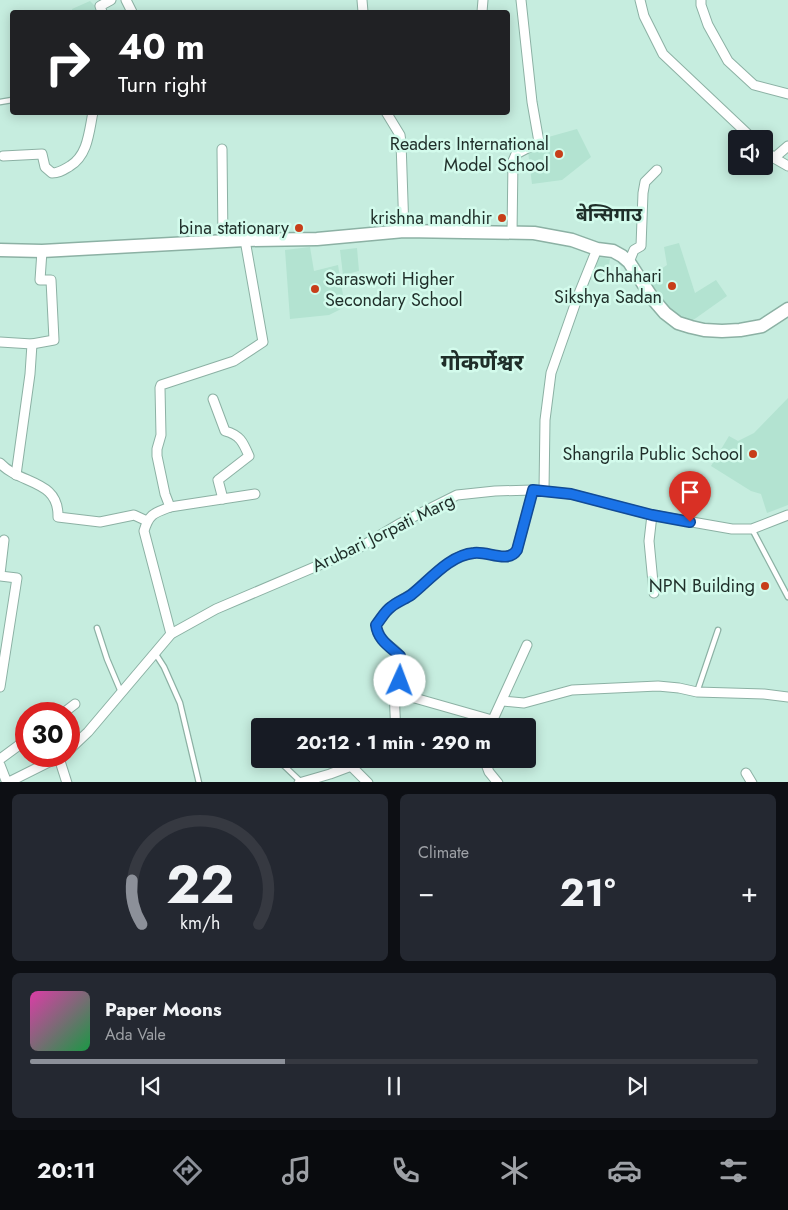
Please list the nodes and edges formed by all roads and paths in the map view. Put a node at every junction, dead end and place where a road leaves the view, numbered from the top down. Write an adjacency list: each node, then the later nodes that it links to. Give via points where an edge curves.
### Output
1 (111, 0): 5 (street, via 100,6)
2 (521, 0): 17 (street, via 539,142 516,154 513,161)
3 (640, 0): 9 (street, via 644,16 663,54)
4 (700, 0): 6 (street, via 708,25 728,61 754,85)
5 (101, 10)
6 (788, 94)
7 (92, 115): 12 (street, via 86,149 76,162 59,173 52,173 45,166 42,154)
8 (388, 115): 16 (street, via 401,142)
9 (743, 130)
10 (788, 146): 13 (street)
11 (222, 149): 19 (street)
12 (3, 156)
13 (774, 158): 14 (street)
14 (788, 166)
15 (657, 170): 23 (street, via 646,182 641,246 634,250)
16 (404, 230): 17 (main road); 18 (main road, via 317,239)
17 (512, 233): 20 (main road, via 534,233 572,240)
18 (245, 240): 19 (main road); 34 (street, via 263,342 234,361 161,385 161,435 157,456)
19 (223, 242): 22 (main road)
20 (597, 249): 23 (main road, via 613,251); 31 (street, via 550,373 545,420)
21 (0, 250): 22 (main road)
22 (42, 251): 26 (street, via 40,280 51,280 54,340)
23 (629, 262): 24 (main road, via 665,313 690,327 722,330 762,326)
24 (788, 309)
25 (0, 342): 26 (street)
26 (32, 344): 29 (street)
27 (213, 399): 33 (street, via 225,431 239,436 248,456 218,480)
28 (0, 463): 29 (street)
29 (16, 475): 37 (street, via 46,489 56,500 58,517 100,522 134,515)
30 (533, 490): 31 (street, Arubari Jorpati Marg); 45 (street, Arubari Jorpati Marg, via 457,495 357,549 216,609); 51 (street, via 514,555 474,553 454,560 391,607 376,625 381,640 402,661)
31 (544, 490): 35 (street, Arubari Jorpati Marg)
32 (255, 494): 33 (street)
33 (223, 499): 34 (street)
34 (170, 507): 37 (street, via 153,514)
35 (652, 515): 38 (street, Arubari Jorpati Marg, via 732,529); 41 (street, via 649,541)
36 (788, 515): 38 (street, Arubari Jorpati Marg)
37 (147, 521): 45 (street, via 146,543)
38 (752, 529): 42 (lane)
39 (4, 540): 40 (street)
40 (0, 575): 48 (street, via 17,578)
41 (654, 593)
42 (788, 597)
43 (97, 628): 49 (lane)
44 (718, 630): 50 (lane)
45 (171, 634): 47 (street, Arubari Jorpati Marg)
46 (528, 645): 53 (street)
47 (155, 652): 49 (street, Arubari Jorpati Marg); 70 (lane, via 180,703)
48 (0, 687)
49 (122, 692): 57 (street, Arubari Jorpati Marg)
50 (697, 692): 52 (street); 53 (street, via 658,686 572,690 524,703)
51 (396, 693): 54 (street); 55 (street)
52 (788, 696)
53 (503, 701): 56 (street)
54 (395, 718)
55 (475, 718)
56 (494, 718)
57 (80, 738)
58 (15, 748): 59 (street)
59 (0, 759)
60 (0, 766): 68 (street)
61 (39, 767): 68 (street)
62 (63, 767): 69 (street)
63 (286, 768): 71 (lane)
64 (346, 768): 71 (street)
65 (353, 768): 72 (street)
66 (487, 768): 73 (street)
67 (746, 773): 74 (street)
68 (7, 782)
69 (67, 782)
70 (199, 782)
71 (300, 782)
72 (368, 782)
73 (498, 782)
74 (752, 782)

